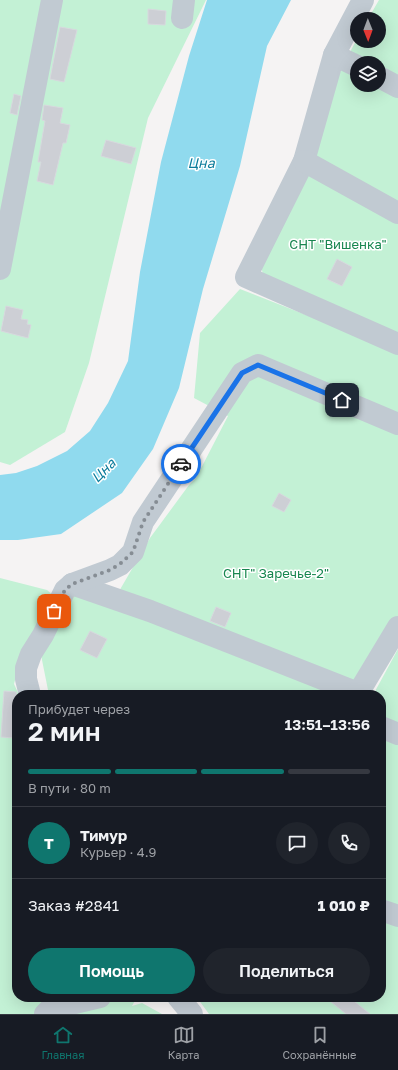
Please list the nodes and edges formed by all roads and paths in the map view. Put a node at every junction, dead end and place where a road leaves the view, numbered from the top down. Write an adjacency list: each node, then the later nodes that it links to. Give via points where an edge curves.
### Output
1 (52, 0): 9 (street)
2 (363, 0): 3 (street)
3 (334, 55): 4 (street); 7 (street)
4 (350, 63)
5 (386, 81): 6 (street)
6 (398, 87)
7 (304, 160): 8 (street); 10 (street, via 246,277)
8 (398, 213)
9 (0, 269)
10 (398, 344)
11 (398, 424): 12 (street, via 258,365 242,373 143,522 133,552 110,570)
12 (66, 592): 14 (street, via 31,654 26,668); 15 (street, via 150,611)
13 (398, 627): 16 (street)
14 (29, 690)
15 (348, 690)
16 (360, 690)
17 (386, 729): 18 (street)
18 (398, 734)
19 (386, 912): 20 (street)
20 (398, 916)
21 (79, 1002): 23 (street, via 50,1009)
22 (182, 1002): 24 (street)
23 (45, 1014)
24 (192, 1014)

